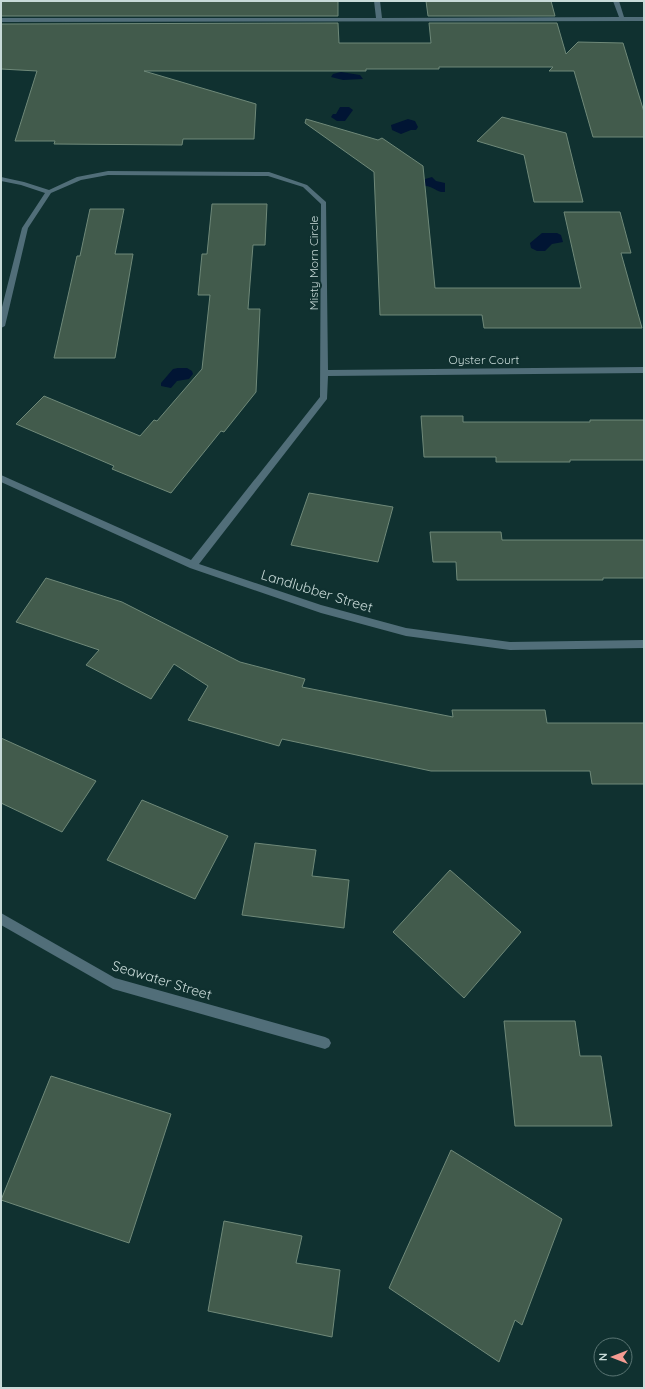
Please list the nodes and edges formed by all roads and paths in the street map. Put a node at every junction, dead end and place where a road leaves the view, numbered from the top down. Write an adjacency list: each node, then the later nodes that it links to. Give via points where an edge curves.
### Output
1 (377, 1): 6 (street)
2 (616, 1): 3 (street)
3 (622, 19): 4 (street); 6 (street)
4 (644, 19)
5 (1, 20): 6 (street)
6 (379, 20)
7 (1, 179): 8 (street)
8 (49, 192): 9 (street, via 25,228); 11 (street, Misty Morn Circle, via 79,178 108,173 269,174 305,186 324,203)
9 (1, 326)
10 (644, 370): 11 (street, Oyster Court)
11 (323, 372): 13 (street, Misty Morn Circle, via 324,397)
12 (1, 478): 13 (street, Landlubber Street)
13 (193, 565): 14 (street, Landlubber Street, via 321,609 406,632 510,646)
14 (644, 644)
15 (1, 919): 16 (street, Seawater Street, via 113,983)
16 (325, 1044)

